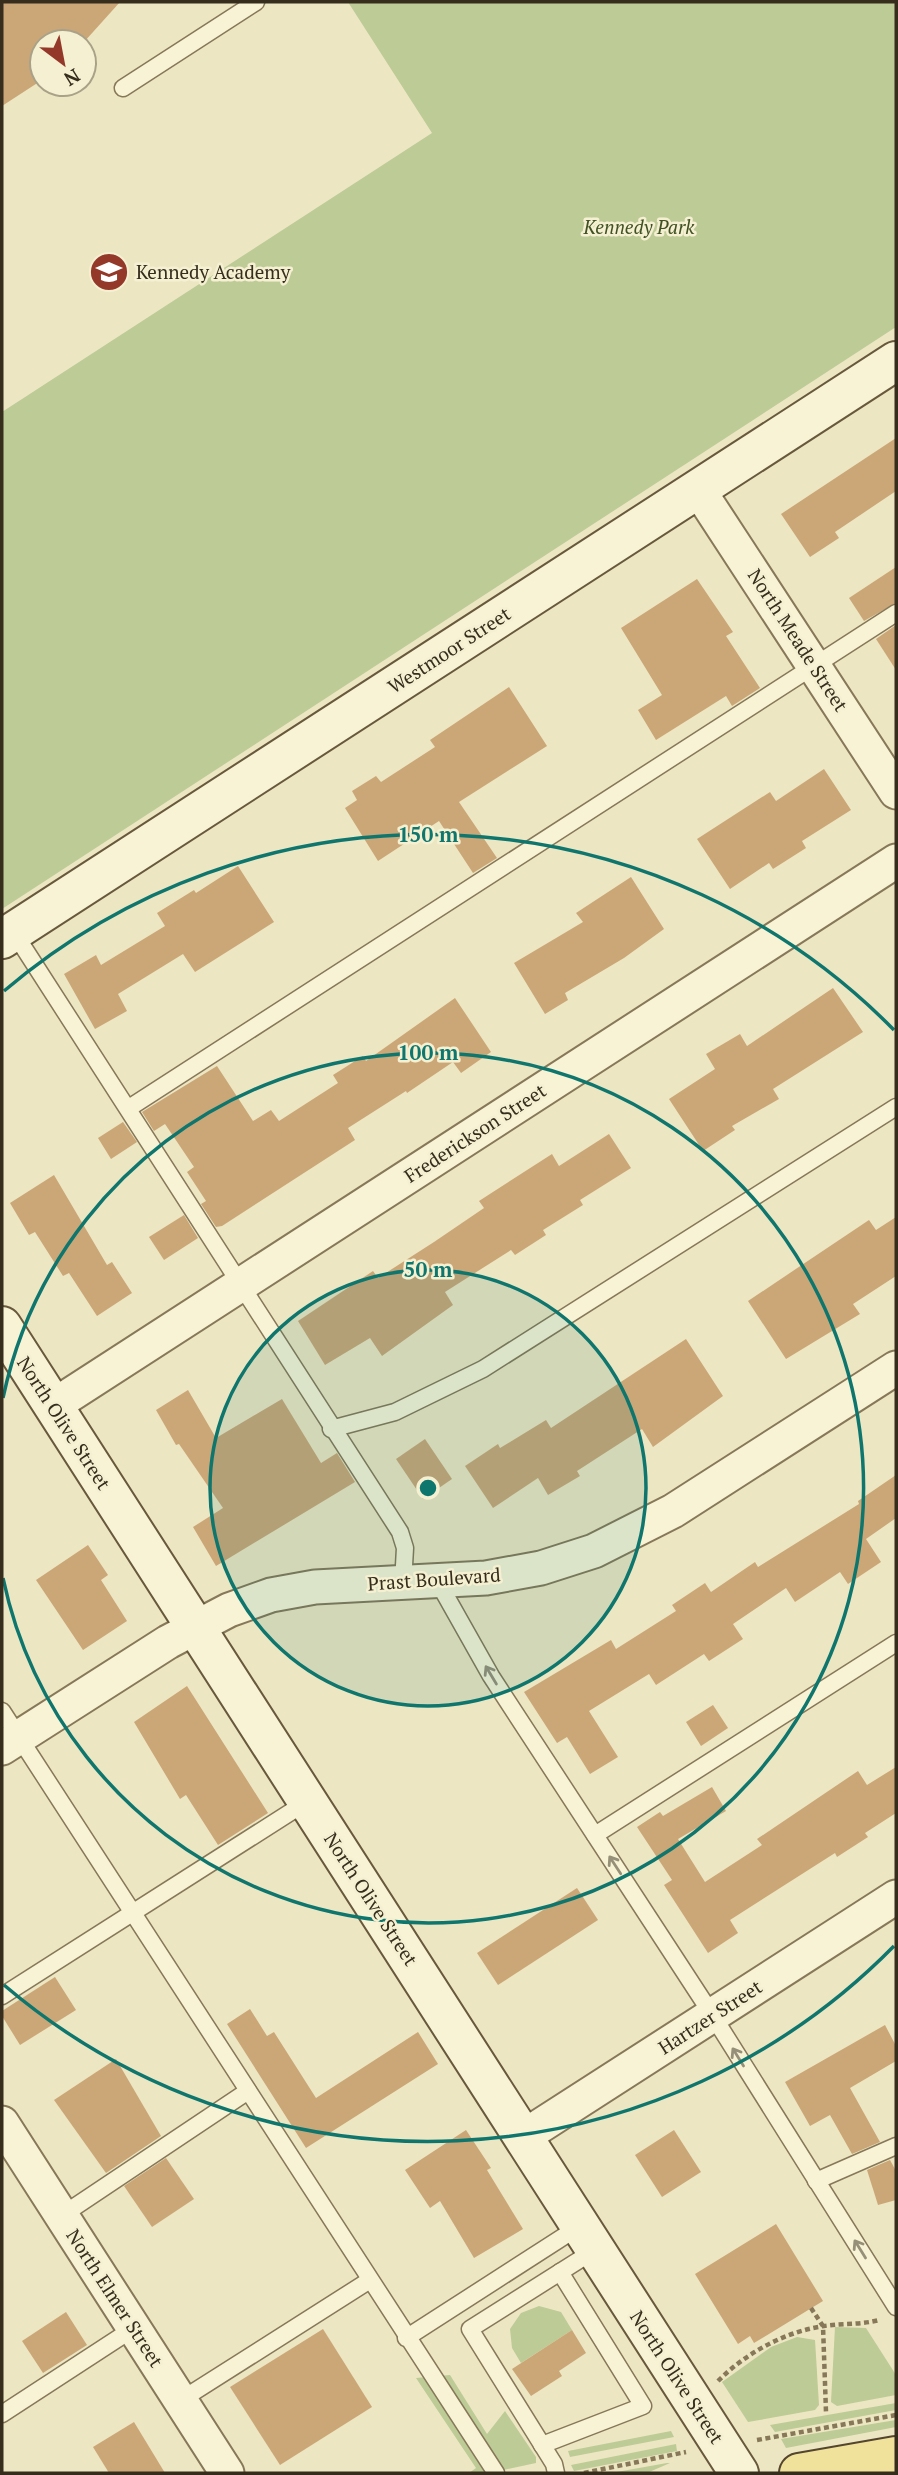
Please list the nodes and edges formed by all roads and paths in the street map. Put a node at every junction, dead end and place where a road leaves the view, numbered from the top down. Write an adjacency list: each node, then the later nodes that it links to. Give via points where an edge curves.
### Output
1 (256, 2): 2 (lane)
2 (123, 88)
3 (896, 361): 4 (street, Westmoor Street)
4 (698, 489): 6 (street, North Meade Street); 9 (street, Westmoor Street)
5 (896, 613): 6 (lane)
6 (816, 666): 7 (street, North Meade Street); 11 (lane)
7 (896, 792)
8 (896, 861): 12 (street, Frederickson Street)
9 (8, 935): 11 (lane)
10 (896, 1107): 16 (lane, via 483,1369 396,1412)
11 (129, 1108): 12 (lane)
12 (239, 1286): 15 (street, Frederickson Street); 16 (lane)
13 (2, 1326): 15 (street, North Olive Street)
14 (896, 1368): 17 (street, Prast Boulevard, via 635,1533 541,1568)
15 (53, 1406): 19 (street, North Olive Street)
16 (331, 1429): 18 (lane, via 400,1532 405,1548)
17 (438, 1582): 18 (street, Prast Boulevard); 23 (lane, one-way to 17, via 491,1676)
18 (403, 1583): 19 (street, Prast Boulevard, via 314,1587 271,1595)
19 (195, 1627): 21 (street, Prast Boulevard); 22 (street, North Olive Street)
20 (896, 1643): 23 (lane)
21 (7, 1732): 25 (lane)
22 (308, 1801): 25 (lane); 32 (street, North Olive Street)
23 (595, 1835): 29 (lane, one-way to 23)
24 (896, 1897): 27 (street, Hartzer Street)
25 (132, 1913): 28 (lane); 30 (lane)
26 (896, 1916): 27 (street)
27 (820, 1946): 29 (street, Hartzer Street)
28 (2, 1996)
29 (713, 2016): 32 (street, Hartzer Street); 34 (lane, one-way to 29)
30 (248, 2091): 35 (lane); 38 (lane)
31 (2, 2123): 35 (street, North Elmer Street)
32 (523, 2137): 36 (street, North Olive Street)
33 (896, 2146): 34 (lane)
34 (816, 2180): 40 (lane, one-way to 34)
35 (61, 2216): 42 (street, North Elmer Street)
36 (588, 2238): 37 (lane); 43 (lane); 52 (street, North Olive Street)
37 (560, 2272): 49 (lane, via 470,2329); 49 (lane, via 643,2406)
38 (370, 2280): 43 (lane); 45 (lane)
39 (811, 2308): 41 (path)
40 (891, 2312): 41 (path)
41 (823, 2326): 44 (path, via 758,2350); 46 (path)
42 (134, 2328): 45 (street, North Elmer Street); 47 (lane)
43 (406, 2337): 54 (lane)
44 (717, 2381)
45 (181, 2400): 53 (street, North Elmer Street)
46 (826, 2412)
47 (2, 2414)
48 (896, 2415): 52 (path)
49 (542, 2445): 55 (lane)
50 (686, 2452): 56 (path)
51 (896, 2456): 57 (main road)
52 (747, 2457)
53 (227, 2473)
54 (496, 2473)
55 (556, 2473)
56 (584, 2473)
57 (799, 2473)

